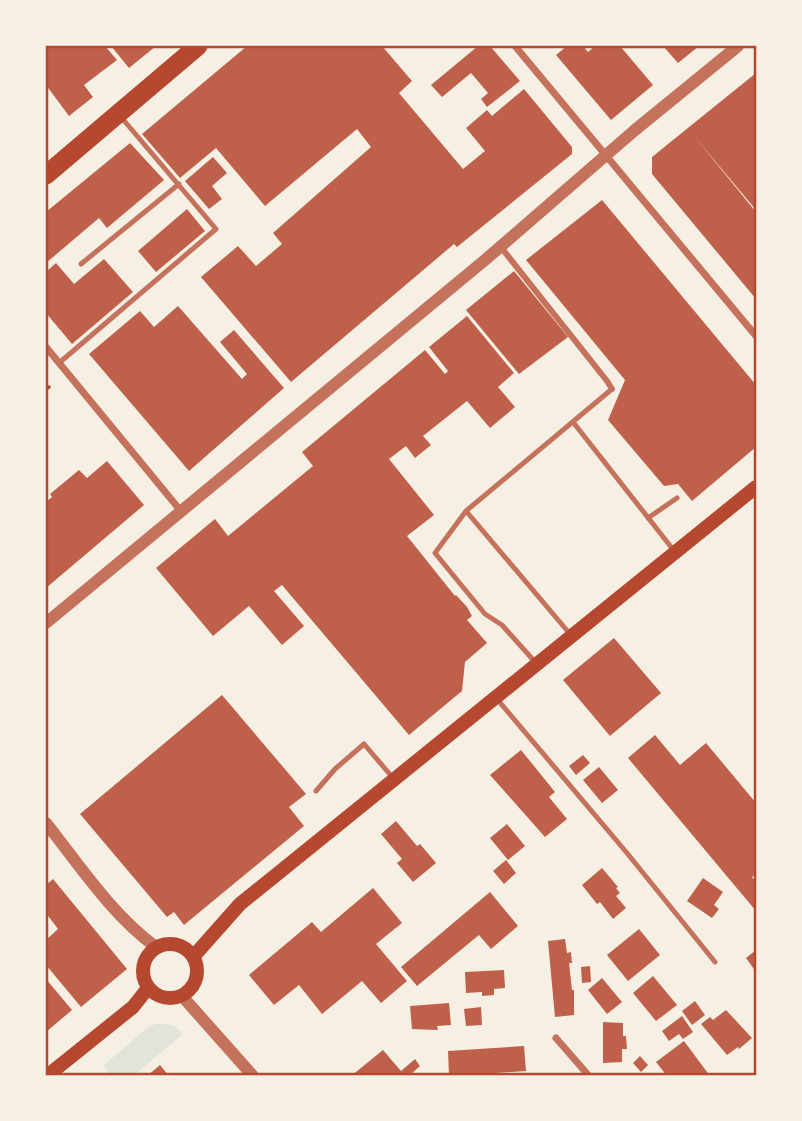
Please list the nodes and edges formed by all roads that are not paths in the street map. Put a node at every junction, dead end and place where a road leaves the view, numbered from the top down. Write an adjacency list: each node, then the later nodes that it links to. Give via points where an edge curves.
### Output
1 (198, 46): 4 (highway)
2 (515, 46): 5 (street)
3 (737, 46): 5 (street)
4 (118, 113): 6 (highway); 7 (lane)
5 (607, 155): 8 (street); 10 (street)
6 (46, 176)
7 (179, 184): 9 (lane); 12 (lane, via 216,229)
8 (500, 246): 13 (street); 17 (street)
9 (81, 264)
10 (757, 336)
11 (46, 347): 12 (street)
12 (59, 363): 17 (street)
13 (612, 389): 14 (lane)
14 (573, 422): 18 (lane); 19 (lane)
15 (757, 487): 20 (main road)
16 (677, 498): 19 (lane)
17 (180, 510): 21 (street)
18 (467, 510): 22 (lane); 23 (lane, via 435,553 485,614 502,625)
19 (648, 519): 20 (lane)
20 (675, 552): 22 (main road)
21 (46, 623)
22 (571, 635): 23 (main road)
23 (536, 663): 24 (main road)
24 (495, 696): 25 (main road); 30 (lane)
25 (393, 778): 26 (lane, via 364,744); 29 (main road, via 240,904)
26 (316, 791)
27 (46, 823): 28 (street, via 118,913)
28 (156, 947): 29 (main road, via 176,945); 31 (main road, via 142,970)
29 (193, 957): 32 (main road, via 197,975)
30 (715, 962)
31 (148, 988): 32 (main road, via 163,998); 34 (main road, via 132,1007)
32 (181, 996): 35 (street)
33 (556, 1038): 36 (street)
34 (47, 1076)
35 (253, 1076)
36 (589, 1076)

